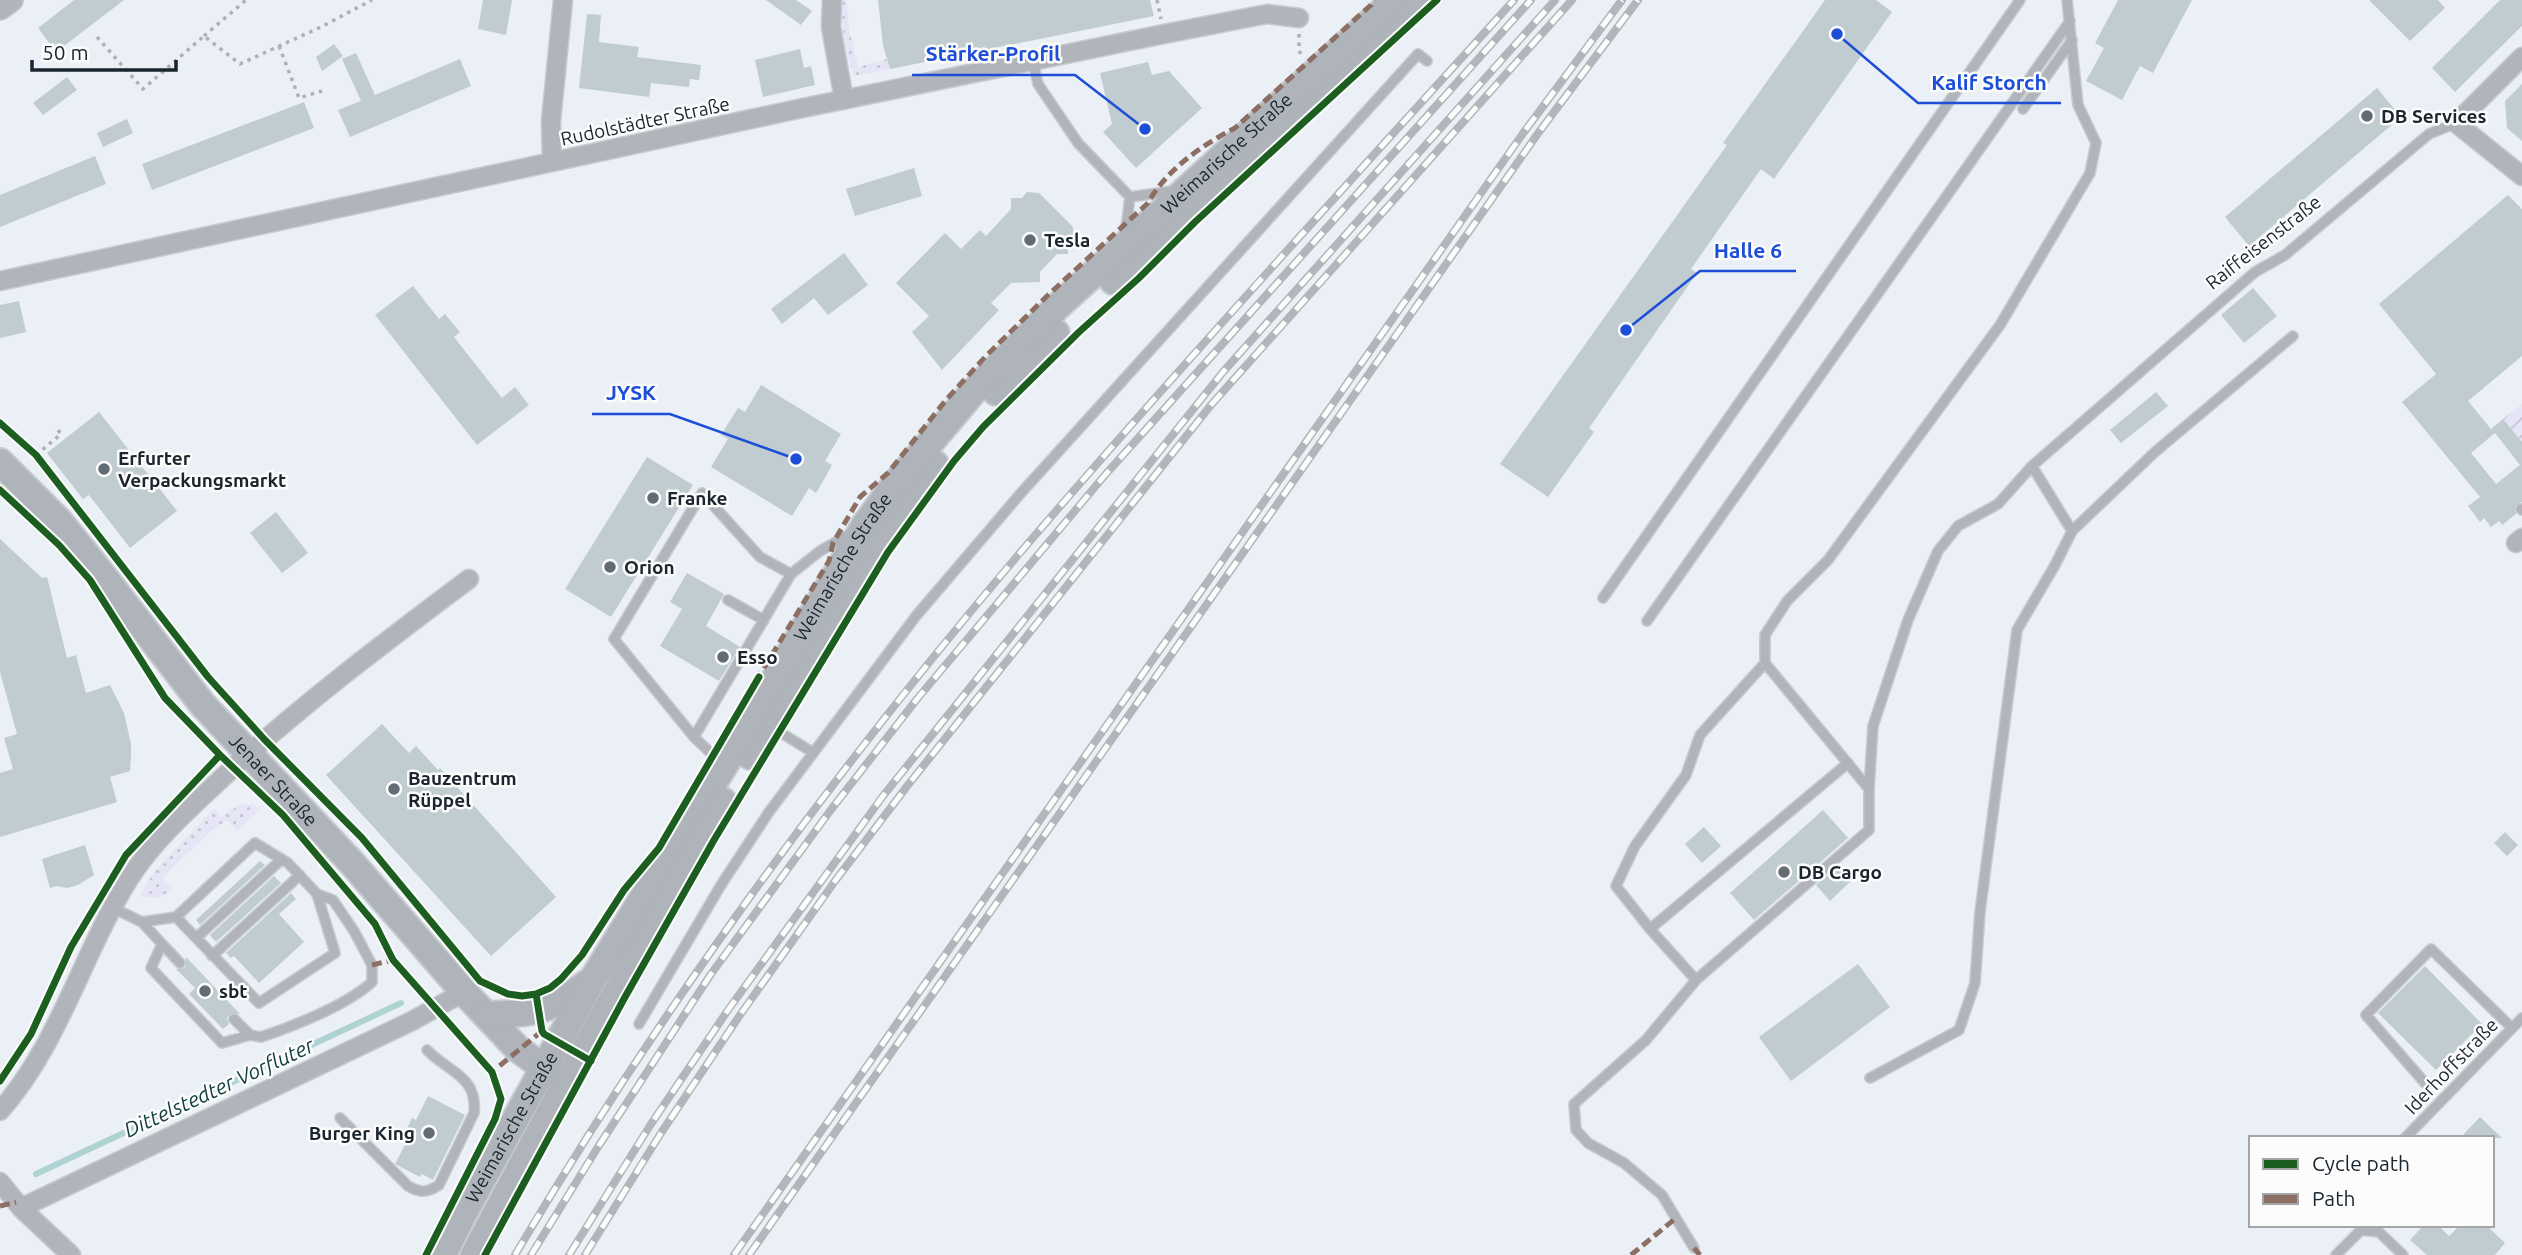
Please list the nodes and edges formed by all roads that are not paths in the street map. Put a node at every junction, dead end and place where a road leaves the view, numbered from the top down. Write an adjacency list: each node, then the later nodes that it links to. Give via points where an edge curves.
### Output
1 (11, 0): 8 (street)
2 (563, 0): 18 (street, via 551,121)
3 (832, 0): 15 (street, via 831,27)
4 (1395, 0): 20 (main road, Weimarische Straße)
5 (1423, 0): 36 (main road, Weimarische Straße, via 1069,320 997,392 908,498)
6 (2020, 0): 31 (lane)
7 (2067, 0): 10 (lane)
8 (0, 8)
9 (1299, 18): 13 (street, Rudolstädter Straße, via 1267,14)
10 (2070, 21): 11 (lane); 34 (lane)
11 (2072, 40): 16 (lane); 35 (lane, via 2078,104 2096,143 2090,173 2000,325 1828,560 1787,601 1765,635)
12 (2522, 57): 17 (street, Raiffeisenstraße)
13 (1033, 61): 15 (street, Rudolstädter Straße); 21 (lane, via 1038,84 1078,144)
14 (1427, 61): 38 (lane, via 1418,54 1021,493 916,616)
15 (844, 100): 18 (street, Rudolstädter Straße)
16 (2023, 109)
17 (2456, 123): 19 (street); 26 (lane, Raiffeisenstraße, via 2429,134 2285,255 2255,272)
18 (552, 162): 23 (street, Rudolstädter Straße)
19 (2522, 176)
20 (1184, 190): 21 (lane); 22 (main road, Weimarische Straße)
21 (1130, 197): 22 (lane)
22 (1123, 247): 27 (main road, Weimarische Straße, via 972,393)
23 (0, 281)
24 (2293, 336): 28 (lane, via 2155,452)
25 (0, 462): 39 (main road, Jenaer Straße, via 59,521 203,705)
26 (2032, 466): 28 (lane); 42 (lane, Raiffeisenstraße, via 1998,504 1958,526 1938,551 1908,620 1873,726)
27 (865, 525): 29 (lane); 41 (main road, Weimarische Straße)
28 (2072, 531): 65 (lane, via 2017,630 1975,983 1959,1030)
29 (791, 574): 33 (lane); 37 (lane, Weimarische Straße, via 760,557 702,494 614,639)
30 (470, 579): 39 (street)
31 (1603, 598)
32 (728, 600): 33 (lane)
33 (764, 620): 37 (lane)
34 (1647, 621)
35 (1765, 663): 40 (lane); 49 (lane, via 1700,734 1686,775 1635,846 1616,886)
36 (769, 725): 38 (lane); 66 (main road, Weimarische Straße)
37 (694, 737): 41 (lane)
38 (812, 752): 60 (lane, via 720,885)
39 (249, 753): 46 (street, via 167,832 129,879); 56 (main road, Jenaer Straße)
40 (1848, 763): 42 (lane); 49 (lane)
41 (724, 766): 54 (main road, Weimarische Straße)
42 (1869, 789): 55 (lane, Raiffeisenstraße, via 1869,830)
43 (282, 859): 44 (lane); 47 (lane, via 256,843); 50 (lane)
44 (300, 875): 45 (lane); 52 (lane)
45 (317, 894): 52 (lane, via 335,953 259,1003); 62 (lane, via 333,900 354,931 372,965 372,982 362,992 280,1031)
46 (113, 908): 48 (lane); 68 (street, via 41,1053)
47 (176, 917): 48 (lane); 50 (lane)
48 (142, 922): 51 (lane)
49 (1650, 929): 55 (lane)
50 (196, 939): 52 (lane)
51 (162, 944): 53 (lane); 62 (lane, via 151,968 222,1043)
52 (212, 956)
53 (180, 962)
54 (593, 979): 57 (main road, via 540,1011); 64 (main road, Weimarische Straße)
55 (1696, 980): 73 (lane, Raiffeisenstraße, via 1646,1040 1574,1104 1576,1130 1662,1195)
56 (464, 992): 57 (main road, Jenaer Straße); 72 (street)
57 (486, 1015): 64 (main road, Jenaer Straße)
58 (2522, 1018): 61 (lane, Iderhoffstraße)
59 (234, 1020): 62 (lane)
60 (639, 1024)
61 (2512, 1028): 67 (lane, via 2431,949 2365,1015); 70 (lane, Iderhoffstraße)
62 (250, 1035)
63 (427, 1050): 69 (lane, via 467,1081 475,1101 474,1113 439,1185 418,1192 408,1186)
64 (543, 1069): 66 (main road, Jenaer Straße); 75 (main road, Weimarische Straße)
65 (1870, 1078)
66 (566, 1082): 76 (main road, Weimarische Straße)
67 (2425, 1083)
68 (0, 1111)
69 (341, 1118)
70 (2407, 1136)
71 (0, 1182): 72 (street)
72 (21, 1208): 74 (street)
73 (1695, 1248)
74 (71, 1255)
75 (443, 1255)
76 (474, 1255)
77 (2336, 1255): 78 (lane, via 2361,1230 2379,1231)
78 (2403, 1255)

